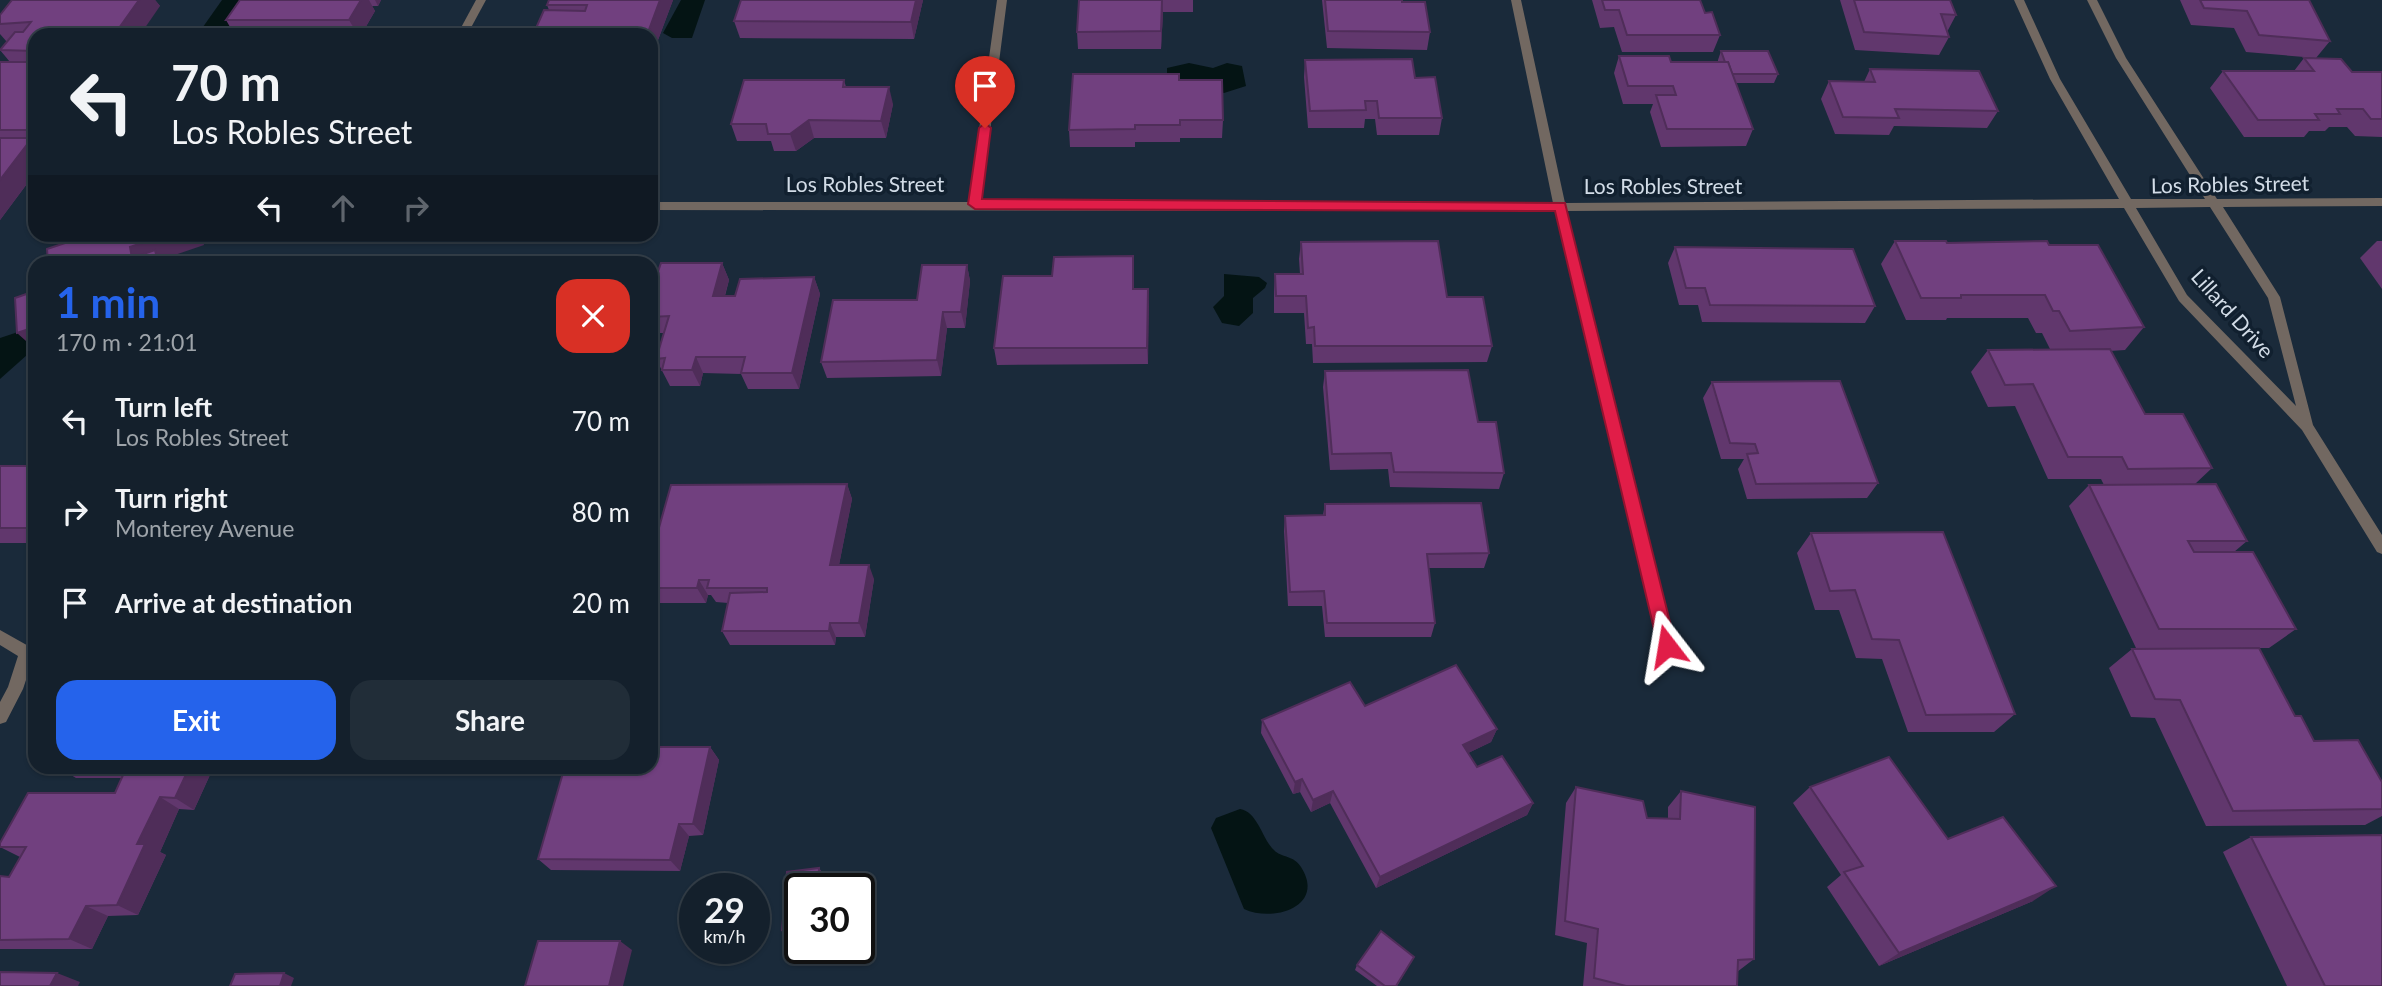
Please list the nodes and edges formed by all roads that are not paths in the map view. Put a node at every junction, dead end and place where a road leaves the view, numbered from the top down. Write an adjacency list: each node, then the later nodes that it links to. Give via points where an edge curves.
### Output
1 (481, 0): 6 (street)
2 (1002, 0): 8 (street)
3 (1516, 0): 12 (street)
4 (2018, 0): 9 (street, Lillard Drive, via 2055,79)
5 (2092, 0): 10 (street, Lillard Drive, via 2121,58)
6 (466, 28)
7 (2382, 202): 10 (street, Los Robles Street)
8 (975, 204): 11 (street, Los Robles Street); 12 (street, Los Robles Street)
9 (2129, 205): 10 (street, Los Robles Street); 12 (street, Los Robles Street); 13 (street, Lillard Drive, via 2183,298)
10 (2215, 205): 13 (street, Lillard Drive, via 2274,297)
11 (658, 206)
12 (1560, 207): 16 (street)
13 (2307, 426): 14 (street, Lillard Drive)
14 (2382, 548)
15 (0, 637): 17 (street, via 27,653)
16 (1667, 646)
17 (0, 717)

